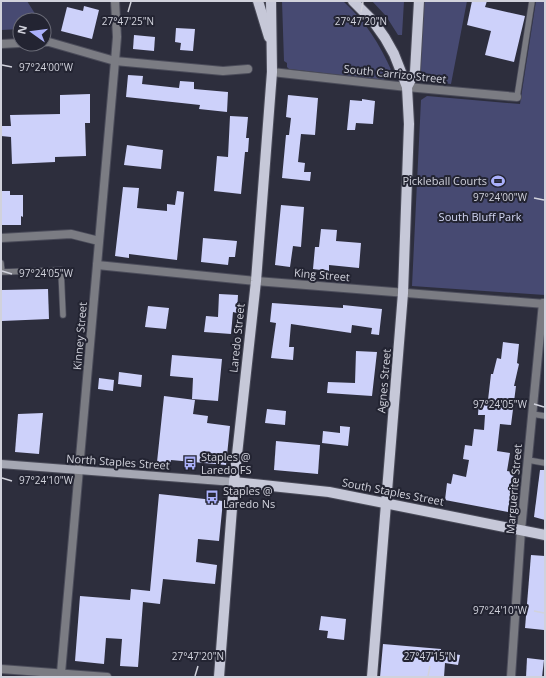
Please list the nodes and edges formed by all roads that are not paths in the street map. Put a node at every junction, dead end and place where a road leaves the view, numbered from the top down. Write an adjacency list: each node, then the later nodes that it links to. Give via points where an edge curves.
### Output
1 (115, 1): 11 (street, Kinney Street)
2 (258, 1): 10 (main road)
3 (271, 1): 10 (main road, Laredo Street)
4 (353, 1): 14 (main road, via 373,21 385,38)
5 (419, 1): 14 (main road, via 415,72)
6 (532, 1): 15 (lane)
7 (12, 43): 9 (street)
8 (52, 43): 11 (street)
9 (1, 44)
10 (272, 50): 13 (main road, Laredo Street)
11 (115, 61): 12 (street, via 223,71); 17 (street, Kinney Street)
12 (248, 69)
13 (272, 72): 14 (street, South Carrizo Street); 21 (main road, Laredo Street)
14 (407, 87): 15 (street, South Carrizo Street); 22 (main road, Agnes Street, via 409,124)
15 (517, 97)
16 (1, 238): 17 (street, via 71,234)
17 (99, 241): 19 (street, Kinney Street)
18 (1, 263): 20 (lane)
19 (97, 265): 21 (street, King Street); 30 (street, Kinney Street)
20 (1, 272): 24 (lane, via 61,270)
21 (256, 281): 22 (street, King Street); 31 (main road, Laredo Street)
22 (403, 293): 23 (street, King Street); 32 (main road, Agnes Street)
23 (544, 304): 25 (street, Marguerite Street)
24 (63, 315)
25 (532, 414): 26 (lane); 27 (street, Marguerite Street)
26 (545, 416)
27 (528, 460): 28 (lane); 33 (street, Marguerite Street)
28 (545, 463)
29 (1, 464): 30 (main road, North Staples Street)
30 (79, 470): 31 (main road, North Staples Street); 36 (street, Kinney Street)
31 (234, 482): 32 (main road, South Staples Street, via 300,488); 38 (main road, Laredo Street)
32 (386, 502): 33 (main road, South Staples Street); 39 (main road, Agnes Street)
33 (522, 530): 34 (main road, South Staples Street); 40 (street, Marguerite Street)
34 (545, 535)
35 (1, 669): 36 (street)
36 (61, 673): 37 (street)
37 (108, 677)
38 (219, 677)
39 (372, 677)
40 (511, 677)

